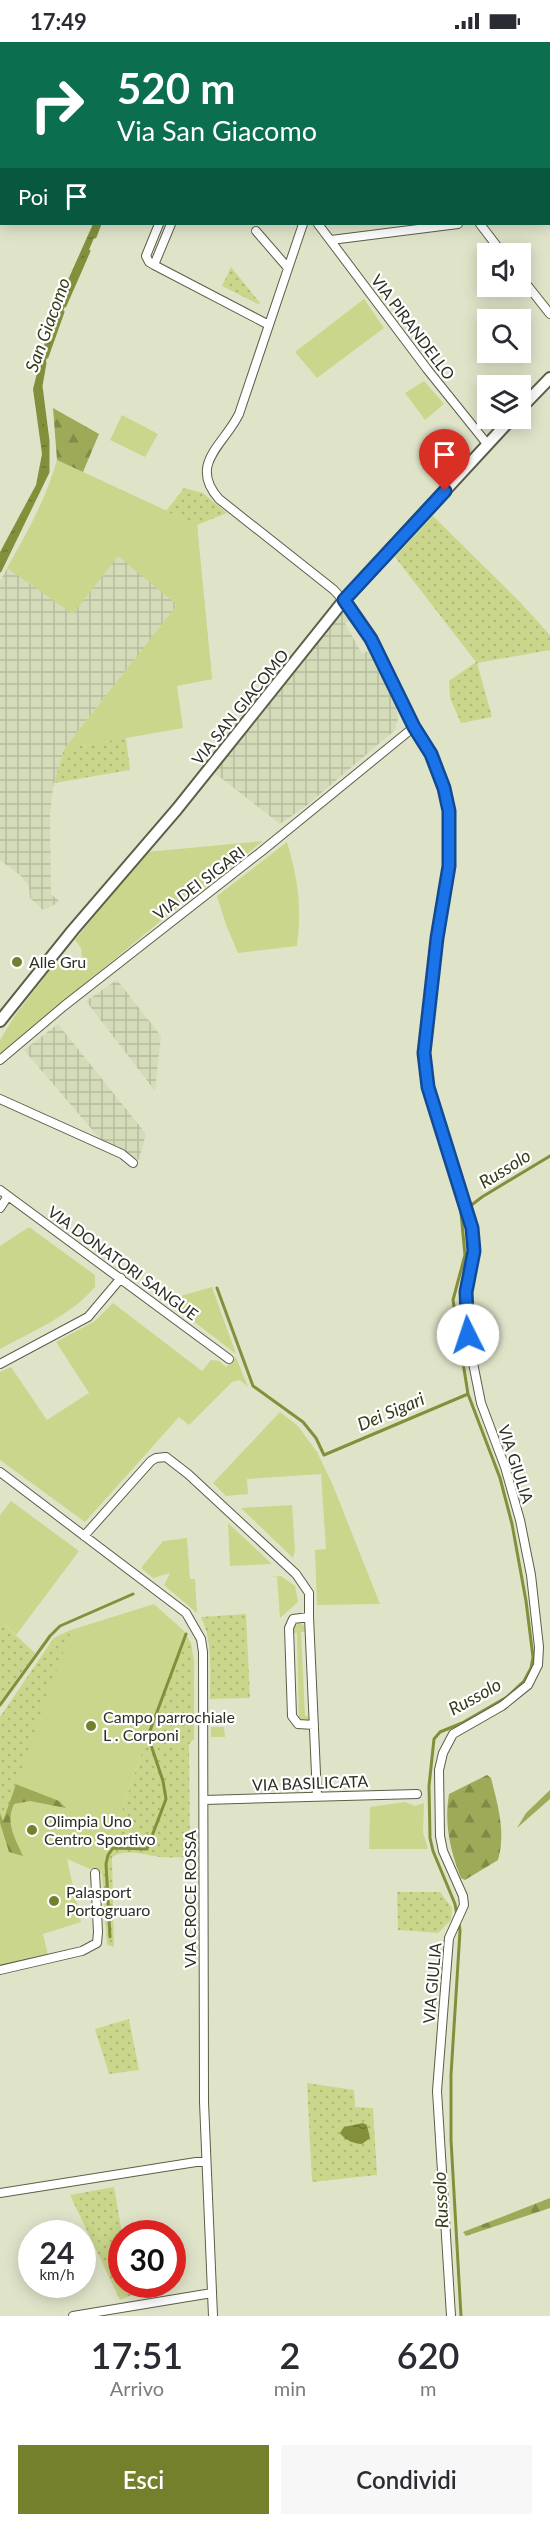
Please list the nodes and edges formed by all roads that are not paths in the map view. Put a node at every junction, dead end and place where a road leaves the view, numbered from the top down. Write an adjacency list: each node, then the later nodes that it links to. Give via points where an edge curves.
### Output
1 (159, 225): 10 (street, via 146,256)
2 (171, 225): 10 (street)
3 (303, 225): 11 (street, VIA GIULIA)
4 (319, 225): 8 (street, VIA PIRANDELLO)
5 (450, 225): 8 (street)
6 (481, 225): 9 (street)
7 (256, 231): 11 (street)
8 (331, 240): 18 (street, VIA PIRANDELLO)
9 (495, 243)
10 (154, 265): 14 (street)
11 (288, 268): 14 (street, VIA GIULIA)
12 (531, 290): 13 (street)
13 (550, 314)
14 (268, 325): 19 (street, VIA GIULIA, via 239,414 208,460 210,488)
15 (550, 378): 16 (street)
16 (531, 398)
17 (502, 429): 18 (street, VIA SAN GIACOMO)
18 (488, 445): 19 (street, VIA SAN GIACOMO)
19 (344, 600): 20 (street, VIA GIULIA, via 371,639); 21 (street, VIA SAN GIACOMO)
20 (414, 727): 22 (street, VIA DEI SIGARI); 45 (street, VIA GIULIA, via 431,754 449,811 449,866 435,948 424,1053 428,1087 472,1228 474,1251 466,1292 472,1358 482,1403 520,1520 539,1647 538,1665 528,1685 502,1706 453,1734 441,1759 440,1836 464,1905 449,1938 437,2091)
21 (0, 1021)
22 (0, 1060)
23 (0, 1099): 24 (street, via 122,1154)
24 (133, 1163)
25 (0, 1190): 26 (street, VIA DONATORI SANGUE)
26 (8, 1196): 27 (street); 28 (street, VIA DONATORI SANGUE)
27 (0, 1208)
28 (121, 1278): 29 (street, VIA DONATORI SANGUE); 30 (street, via 88,1317)
29 (229, 1359)
30 (0, 1364)
31 (0, 1472): 32 (street, VIA CROCE ROSSA)
32 (84, 1536): 33 (street, via 150,1461 166,1457 296,1574 309,1593); 37 (street, VIA CROCE ROSSA, via 186,1613 201,1639)
33 (309, 1617): 34 (street); 34 (street, via 293,1619 289,1628 292,1716 298,1724)
34 (314, 1725): 36 (street)
35 (417, 1794): 36 (street, VIA BASILICATA)
36 (316, 1796): 37 (street, VIA BASILICATA)
37 (204, 1800): 40 (street, VIA CROCE ROSSA)
38 (95, 1873): 39 (street, via 97,1943 82,1951)
39 (0, 1970)
40 (206, 2162): 41 (street); 42 (street, VIA CROCE ROSSA)
41 (0, 2193)
42 (212, 2293): 43 (street); 44 (street, VIA CROCE ROSSA)
43 (73, 2316)
44 (213, 2316)
45 (451, 2316)

